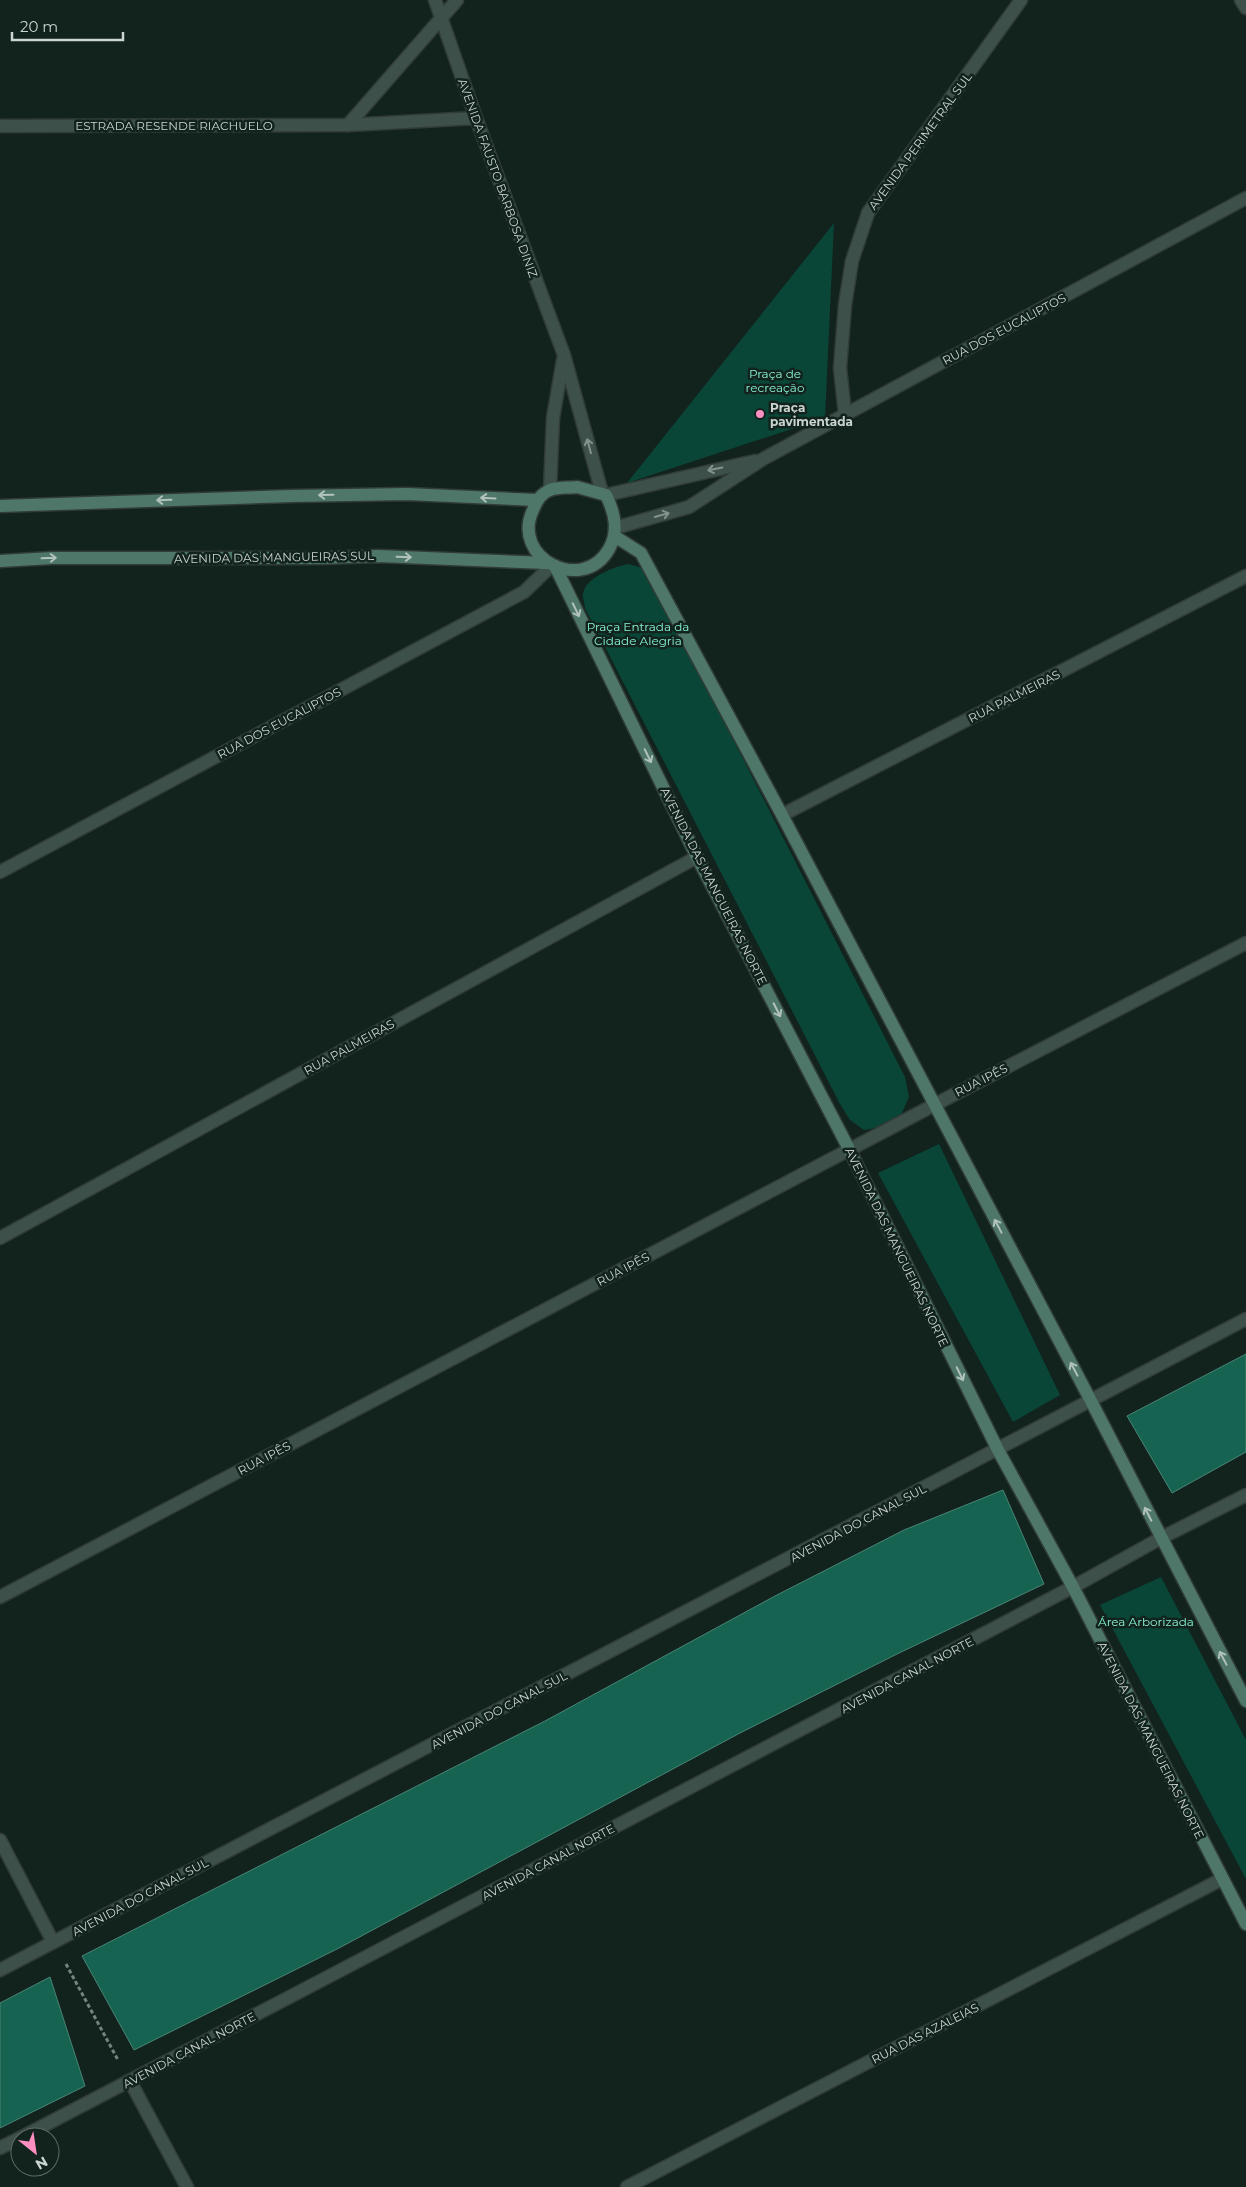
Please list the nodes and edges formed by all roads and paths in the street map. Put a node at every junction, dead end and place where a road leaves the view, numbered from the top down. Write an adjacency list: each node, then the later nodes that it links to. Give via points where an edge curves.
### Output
1 (435, 0): 6 (street, AVENIDA FAUSTO BARBOSA DINIZ)
2 (456, 0): 6 (street)
3 (1021, 0): 12 (street, AVENIDA PERIMETRAL SUL, via 868,213 852,261 845,305 840,368)
4 (1241, 0): 5 (street)
5 (1246, 8)
6 (441, 19): 7 (street, AVENIDA FAUSTO BARBOSA DINIZ); 8 (street)
7 (476, 118): 8 (street, ESTRADA RESENDE RIACHUELO); 11 (street, AVENIDA FAUSTO BARBOSA DINIZ)
8 (348, 125): 9 (street, ESTRADA RESENDE RIACHUELO)
9 (0, 126)
10 (1246, 198): 12 (street, RUA DOS EUCALIPTOS)
11 (564, 355): 14 (street, via 553,418); 15 (street, AVENIDA FAUSTO BARBOSA DINIZ, one-way to 11)
12 (846, 414): 13 (street, RUA DOS EUCALIPTOS)
13 (763, 459): 15 (street, RUA DOS EUCALIPTOS, one-way to 15); 18 (street, RUA DOS EUCALIPTOS, one-way to 13, via 690,507)
14 (550, 490): 15 (street, via 577,487); 16 (street)
15 (604, 494): 18 (street, via 613,509)
16 (537, 500): 17 (street, one-way to 17, via 407,494); 20 (street, via 530,516 529,534 535,550)
17 (0, 506)
18 (615, 533): 20 (street, via 604,558 586,569); 22 (street, via 642,554)
19 (0, 561): 20 (street, AVENIDA DAS MANGUEIRAS SUL, one-way to 20, via 378,556)
20 (551, 565): 23 (street, AVENIDA DAS MANGUEIRAS NORTE, one-way to 23); 24 (street, RUA DOS EUCALIPTOS, via 524,592)
21 (1246, 576): 22 (street, RUA PALMEIRAS)
22 (782, 815): 26 (street)
23 (698, 857): 27 (street, AVENIDA DAS MANGUEIRAS NORTE, one-way to 27); 28 (street, RUA PALMEIRAS)
24 (0, 872)
25 (1246, 943): 26 (street, RUA IPÊS)
26 (934, 1105): 27 (street, RUA IPÊS); 30 (street, one-way to 26)
27 (849, 1150): 31 (street, AVENIDA DAS MANGUEIRAS NORTE, one-way to 31); 35 (street, RUA IPÊS)
28 (0, 1238)
29 (1246, 1319): 30 (street)
30 (1091, 1401): 31 (street, AVENIDA DO CANAL SUL); 33 (street, one-way to 30)
31 (998, 1450): 34 (street, AVENIDA DAS MANGUEIRAS NORTE); 40 (street, AVENIDA DO CANAL SUL)
32 (1246, 1495): 33 (street)
33 (1161, 1538): 34 (street, AVENIDA CANAL NORTE); 36 (street, one-way to 33)
34 (1073, 1587): 38 (street, AVENIDA DAS MANGUEIRAS NORTE); 44 (street, AVENIDA CANAL NORTE)
35 (0, 1597)
36 (1246, 1701)
37 (0, 1840): 40 (street)
38 (1222, 1879): 39 (street, AVENIDA DAS MANGUEIRAS NORTE); 47 (street, RUA DAS AZALEIAS)
39 (1246, 1924)
40 (53, 1942): 42 (street, AVENIDA DO CANAL SUL)
41 (68, 1967): 43 (path)
42 (0, 1970)
43 (115, 2053)
44 (130, 2081): 45 (street, AVENIDA CANAL NORTE); 46 (street)
45 (42, 2127)
46 (186, 2187)
47 (627, 2187)

